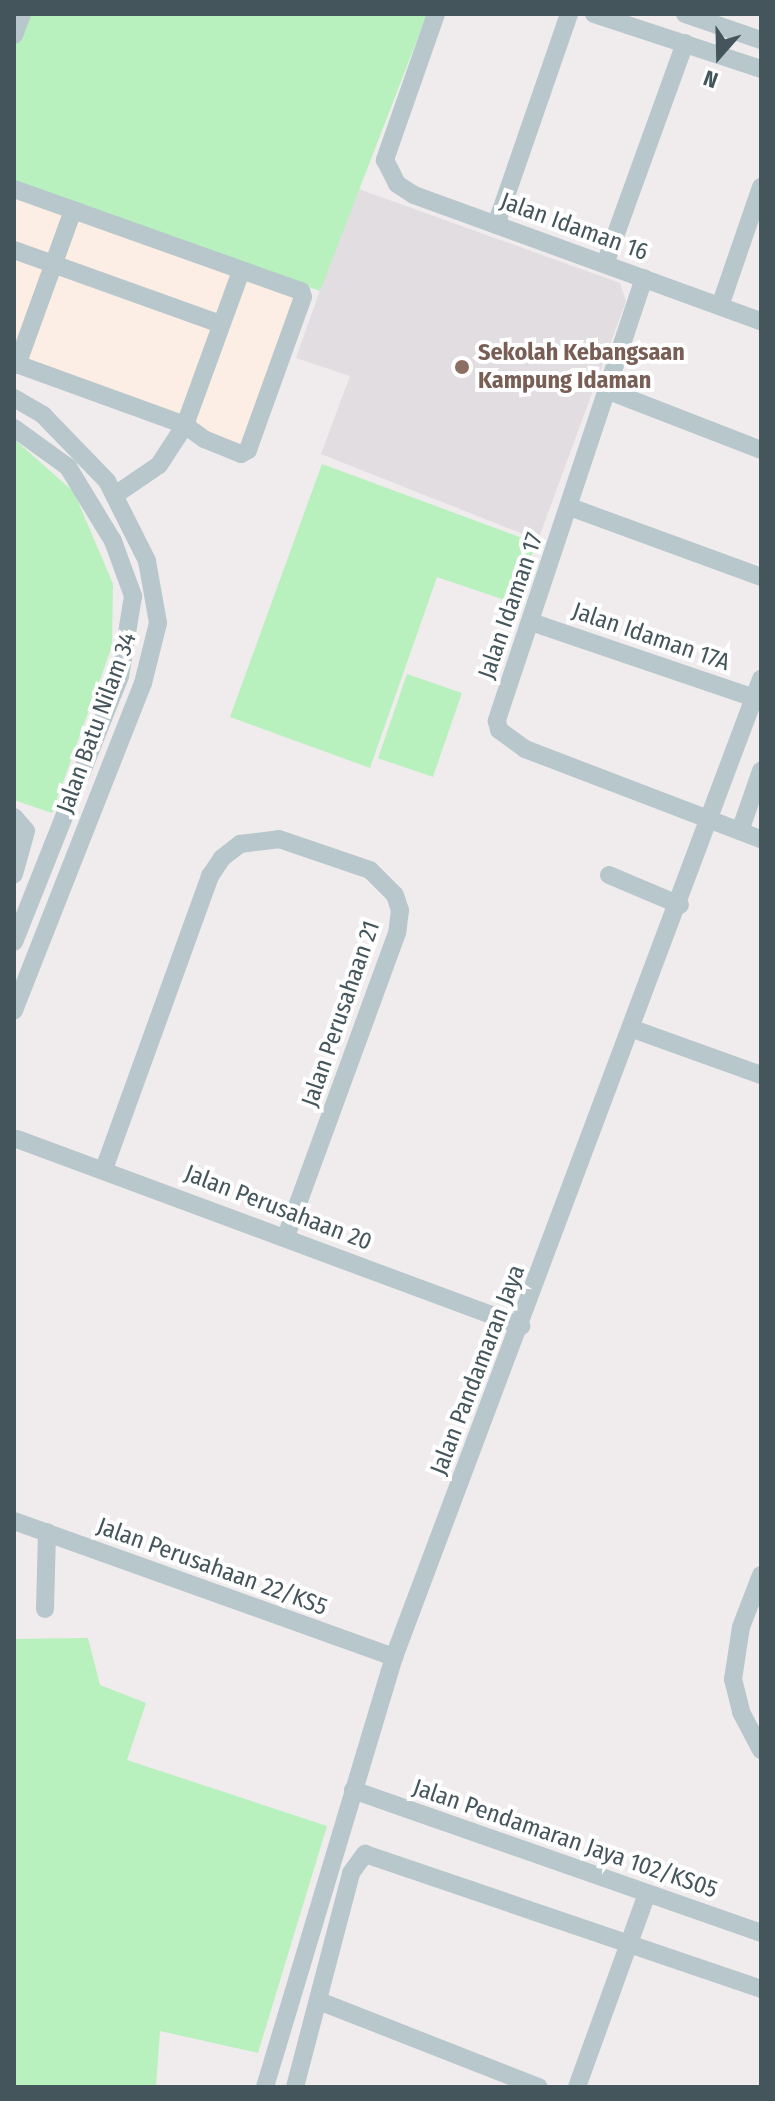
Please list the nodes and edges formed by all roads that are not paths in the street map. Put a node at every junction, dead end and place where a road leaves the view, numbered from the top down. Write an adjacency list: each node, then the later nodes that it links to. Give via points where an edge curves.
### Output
1 (22, 14): 7 (street)
2 (436, 14): 14 (street, Jalan Idaman 16, via 385,160 404,190)
3 (569, 14): 14 (street)
4 (594, 14): 9 (street)
5 (685, 14): 6 (street)
6 (710, 18): 8 (street)
7 (14, 35)
8 (761, 40)
9 (685, 43): 10 (street); 17 (street)
10 (761, 69)
11 (761, 187): 20 (street)
12 (14, 189): 13 (street)
13 (73, 210): 16 (street); 18 (street)
14 (496, 225): 17 (street, Jalan Idaman 16)
15 (14, 250): 16 (street)
16 (54, 264): 22 (street); 23 (street)
17 (605, 264): 19 (street, Jalan Idaman 16)
18 (241, 271): 22 (street); 26 (street, via 301,291 303,297 248,450 241,454)
19 (644, 278): 20 (street, Jalan Idaman 16); 24 (street, Jalan Idaman 17)
20 (720, 306): 21 (street, Jalan Idaman 16)
21 (761, 321)
22 (221, 324): 26 (street)
23 (16, 364): 26 (street)
24 (609, 391): 28 (street); 31 (street, Jalan Idaman 17)
25 (14, 398): 30 (street, Jalan Batu Nilam 34, via 52,423)
26 (185, 425): 30 (street, via 159,465)
27 (14, 428): 29 (street, Jalan Batu Nilam 34)
28 (761, 450)
29 (68, 467): 30 (street); 32 (street, Jalan Batu Nilam 34)
30 (115, 495): 32 (street); 44 (street, Jalan Batu Nilam 34, via 147,561 158,623 143,683)
31 (570, 507): 33 (street); 34 (street, Jalan Idaman 17)
32 (113, 541): 46 (street, Jalan Batu Nilam 34, via 133,596 129,646)
33 (761, 577)
34 (531, 622): 36 (street, Jalan Idaman 17A); 39 (street, Jalan Idaman 17, via 497,721 507,739)
35 (761, 679): 36 (street, Jalan Pandamaran Jaya)
36 (754, 698): 39 (street, Jalan Pandamaran Jaya)
37 (761, 771): 40 (street)
38 (14, 817): 42 (street, via 26,831)
39 (709, 821): 40 (street, Jalan Idaman 17); 45 (street, Jalan Pandamaran Jaya)
40 (740, 831): 41 (street, Jalan Idaman 17)
41 (761, 839)
42 (14, 874)
43 (609, 875): 45 (street)
44 (62, 885): 47 (street, via 30,949 25,955); 49 (street, Jalan Batu Nilam 34)
45 (680, 905): 50 (street, Jalan Pandamaran Jaya)
46 (14, 942)
47 (14, 954)
48 (14, 967): 49 (street)
49 (14, 1010)
50 (633, 1029): 51 (street); 55 (street, Jalan Pandamaran Jaya)
51 (761, 1075)
52 (17, 1139): 53 (street, Jalan Perusahaan 20)
53 (104, 1169): 54 (street, Jalan Perusahaan 20); 54 (street, Jalan Perusahaan 21, via 210,876 222,858 240,844 279,839 370,870 395,895 400,910 397,933)
54 (286, 1237): 55 (street, Jalan Perusahaan 20)
55 (521, 1326): 60 (street, Jalan Pandamaran Jaya)
56 (14, 1521): 57 (street, Jalan Perusahaan 22/KS5)
57 (47, 1532): 59 (street); 60 (street, Jalan Perusahaan 22/KS5)
58 (761, 1575): 61 (street, via 741,1627 733,1679 741,1712)
59 (45, 1609)
60 (394, 1657): 62 (street, Jalan Pandamaran Jaya)
61 (761, 1750)
62 (353, 1790): 63 (street, Jalan Pendamaran Jaya 102/KS05); 68 (street, Jalan Pandamaran Jaya)
63 (647, 1894): 64 (street, Jalan Pendamaran Jaya 102/KS05); 65 (street)
64 (761, 1933)
65 (630, 1941): 66 (street); 67 (street, via 374,1855 360,1857 351,1873); 71 (street)
66 (761, 1989)
67 (319, 2001): 69 (street); 70 (street)
68 (265, 2087)
69 (295, 2087)
70 (539, 2087)
71 (577, 2087)

